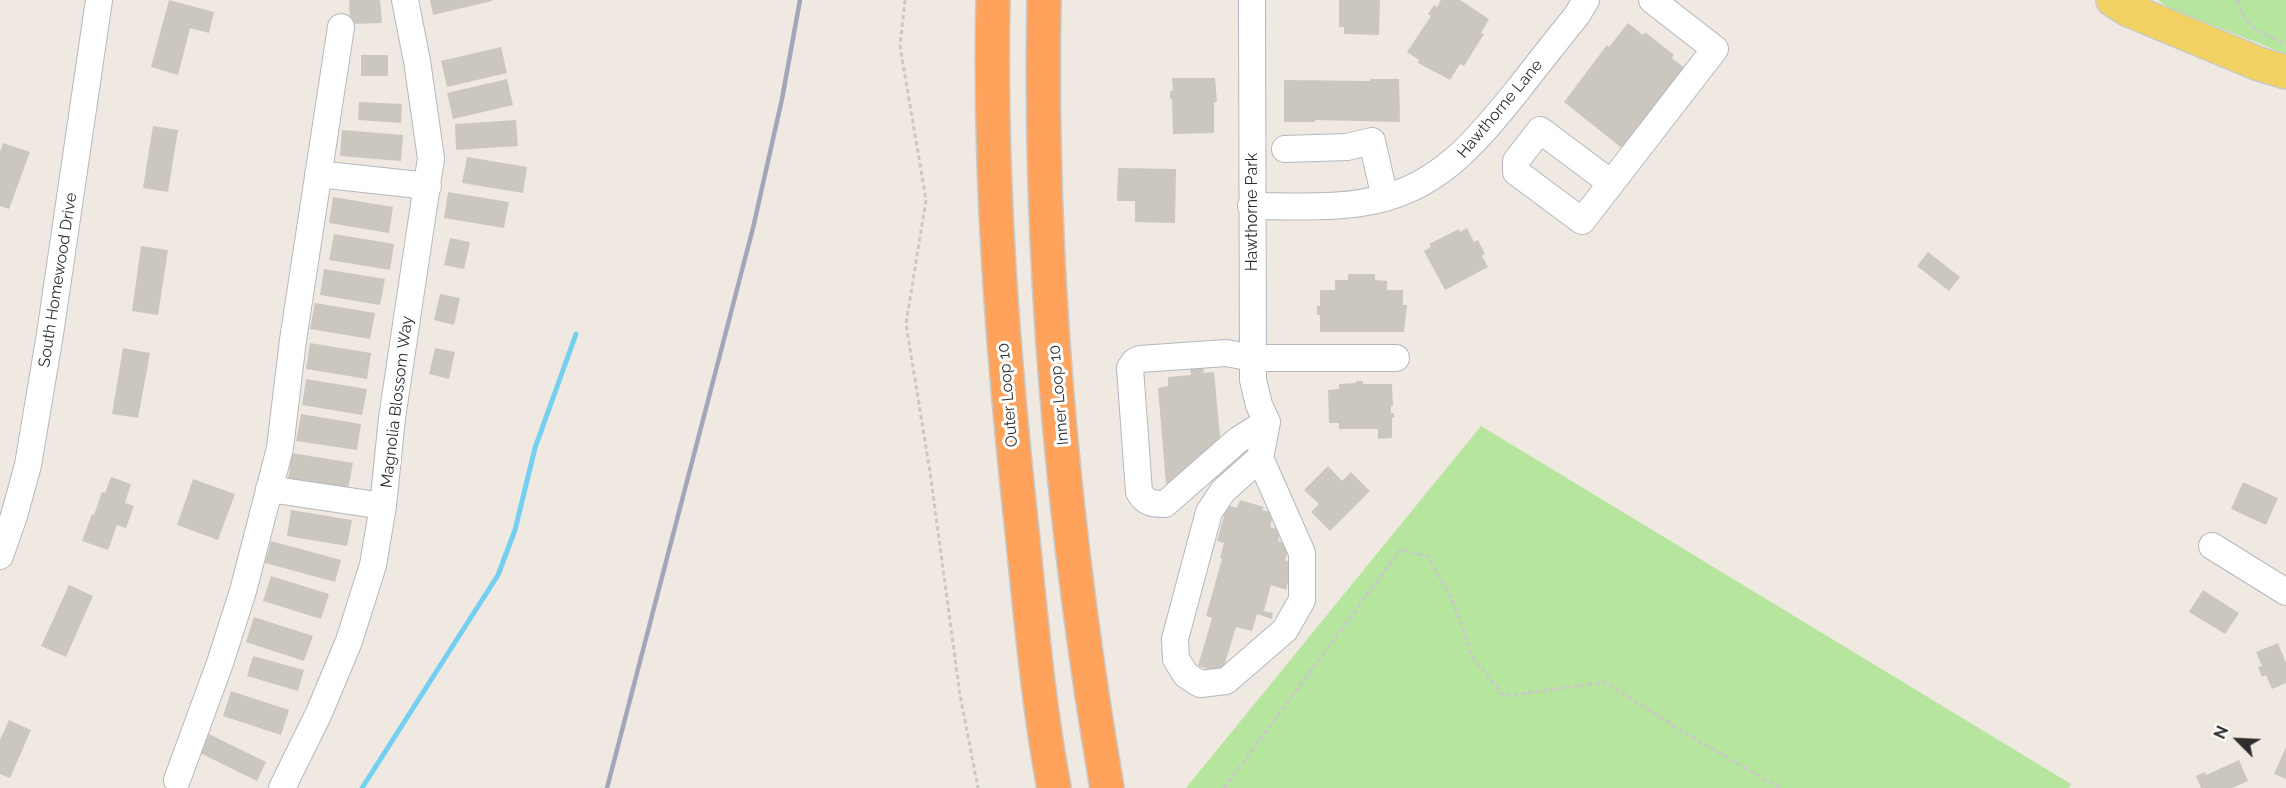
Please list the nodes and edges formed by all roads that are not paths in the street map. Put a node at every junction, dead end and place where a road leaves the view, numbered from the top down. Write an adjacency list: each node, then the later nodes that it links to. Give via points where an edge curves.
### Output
1 (99, 0): 24 (street, South Homewood Drive, via 28,465)
2 (405, 0): 14 (street, Magnolia Blossom Way, via 430,142)
3 (993, 0): 28 (highway, Outer Loop 10, via 994,155 1004,346 1036,661)
4 (1044, 0): 29 (highway, Inner Loop 10, via 1048,261 1070,523)
5 (1252, 0): 16 (street, Hawthorne Park)
6 (1586, 0): 15 (street, Hawthorne Lane, via 1480,137 1455,162 1413,187)
7 (1652, 0): 13 (street, via 1715,49)
8 (2113, 0): 10 (main road)
9 (341, 27): 12 (street)
10 (2286, 72)
11 (1285, 149): 15 (street, via 1347,147 1372,141)
12 (318, 174): 14 (street); 21 (street, via 280,448)
13 (1611, 183)
14 (428, 186): 22 (street, Magnolia Blossom Way, via 392,418)
15 (1385, 198): 16 (street, Hawthorne Lane, via 1328,206)
16 (1251, 206): 17 (street, Hawthorne Park)
17 (1253, 358): 18 (street); 19 (street, Hawthorne Park, via 1253,380); 19 (street, via 1226,353 1134,362 1131,368 1139,492 1143,499 1165,504 1238,440)
18 (1396, 358)
19 (1267, 422): 20 (street)
20 (1260, 458): 20 (street, via 1222,491 1209,512 1178,627 1176,659 1186,675 1200,684 1226,681 1251,661 1286,630 1302,600 1302,553)
21 (269, 489): 22 (street); 26 (street, via 243,591)
22 (383, 506): 27 (street, Magnolia Blossom Way, via 373,565 349,641)
23 (2212, 546): 25 (street)
24 (0, 556)
25 (2286, 592)
26 (181, 785)
27 (282, 788)
28 (1054, 788)
29 (1107, 788)

